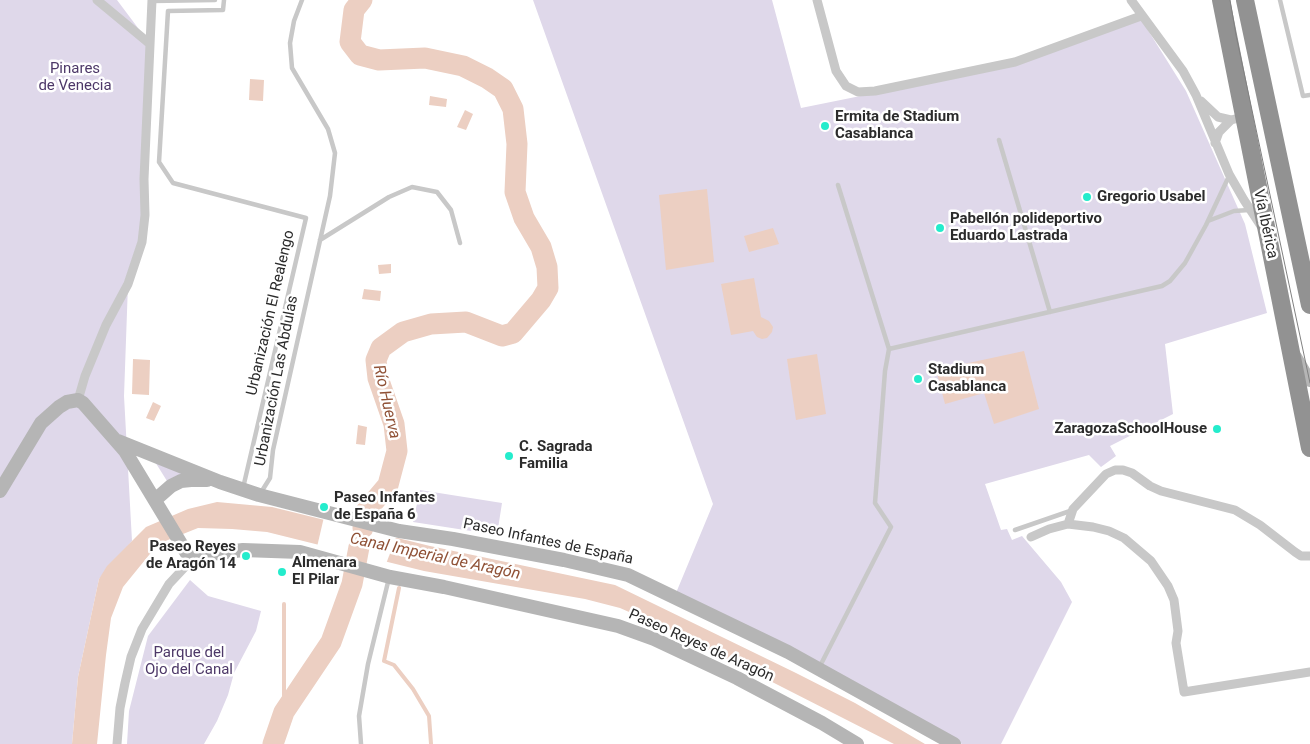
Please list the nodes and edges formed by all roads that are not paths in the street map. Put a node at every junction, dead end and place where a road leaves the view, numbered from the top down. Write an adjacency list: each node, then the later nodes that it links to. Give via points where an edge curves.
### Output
1 (97, 0): 12 (street)
2 (215, 0): 10 (lane)
3 (224, 0): 35 (lane, Urbanización El Realengo, via 223,10 168,11 159,162 173,183 306,218)
4 (302, 0): 23 (lane, Urbanización Las Abdulas, via 290,43 292,68 328,129 335,153)
5 (816, 0): 11 (street, via 836,71 846,86 858,92 876,92 1015,62)
6 (1131, 0): 11 (street)
7 (1221, 0): 15 (highway, Vía Ibérica)
8 (1245, 0): 25 (highway, Vía Ibérica)
9 (1280, 0): 14 (lane, via 1303,96)
10 (152, 1): 12 (street)
11 (1141, 16): 13 (street, via 1172,54)
12 (150, 44): 30 (street, via 142,242 128,284 106,325)
13 (1196, 95): 15 (street, via 1214,114 1224,119); 17 (street)
14 (1310, 95)
15 (1237, 118): 17 (street, via 1222,128); 22 (highway, Vía Ibérica)
16 (999, 140): 26 (lane)
17 (1215, 143): 18 (street)
18 (1229, 174): 20 (street); 21 (lane)
19 (838, 185): 28 (lane)
20 (1250, 210): 21 (lane, via 1234,211); 22 (street)
21 (1208, 222): 26 (lane, via 1185,263 1162,286)
22 (1266, 232): 27 (highway, Vía Ibérica)
23 (320, 240): 24 (lane, via 412,187 437,192 451,210); 37 (lane, Urbanización Las Abdulas, via 273,450 270,478)
24 (460, 243)
25 (1310, 305)
26 (1050, 312): 28 (lane)
27 (1291, 347): 29 (street); 31 (highway, Vía Ibérica)
28 (889, 349): 46 (lane, via 884,371 875,503 891,527)
29 (1310, 380)
30 (78, 400): 32 (street, Paseo Infantes de España); 36 (street, via 67,402 41,423)
31 (1306, 408): 33 (highway, Vía Ibérica)
32 (117, 441): 34 (street, Paseo Infantes de España); 38 (street, Paseo Infantes de España)
33 (1310, 448)
34 (220, 482): 35 (street, Paseo Infantes de España); 38 (street, Paseo Infantes de España, via 200,479 181,482 172,486)
35 (243, 490): 37 (street, Paseo Infantes de España)
36 (0, 491)
37 (259, 495): 46 (street, Paseo Infantes de España, via 398,531 564,560 628,575)
38 (158, 505): 44 (street, Paseo Infantes de España)
39 (1073, 510): 40 (street); 41 (lane); 43 (street, via 1106,474 1123,470 1161,491 1235,510 1295,552)
40 (1068, 524): 42 (street, via 1049,528); 47 (street, via 1093,527 1124,538 1160,573 1174,600 1178,631 1176,644 1184,692)
41 (1015, 530)
42 (1031, 537)
43 (1310, 556)
44 (192, 562): 45 (street, Paseo Reyes de Aragón, via 212,554 243,550 288,550); 48 (street, Paseo Reyes de Aragón, via 169,584 142,629 125,683)
45 (388, 575): 49 (lane, via 359,716); 50 (street, Paseo Reyes de Aragón, via 618,626 654,639 736,678)
46 (819, 668): 51 (street, Paseo Infantes de España)
47 (1310, 672)
48 (117, 744)
49 (361, 744)
50 (857, 744)
51 (954, 744)

